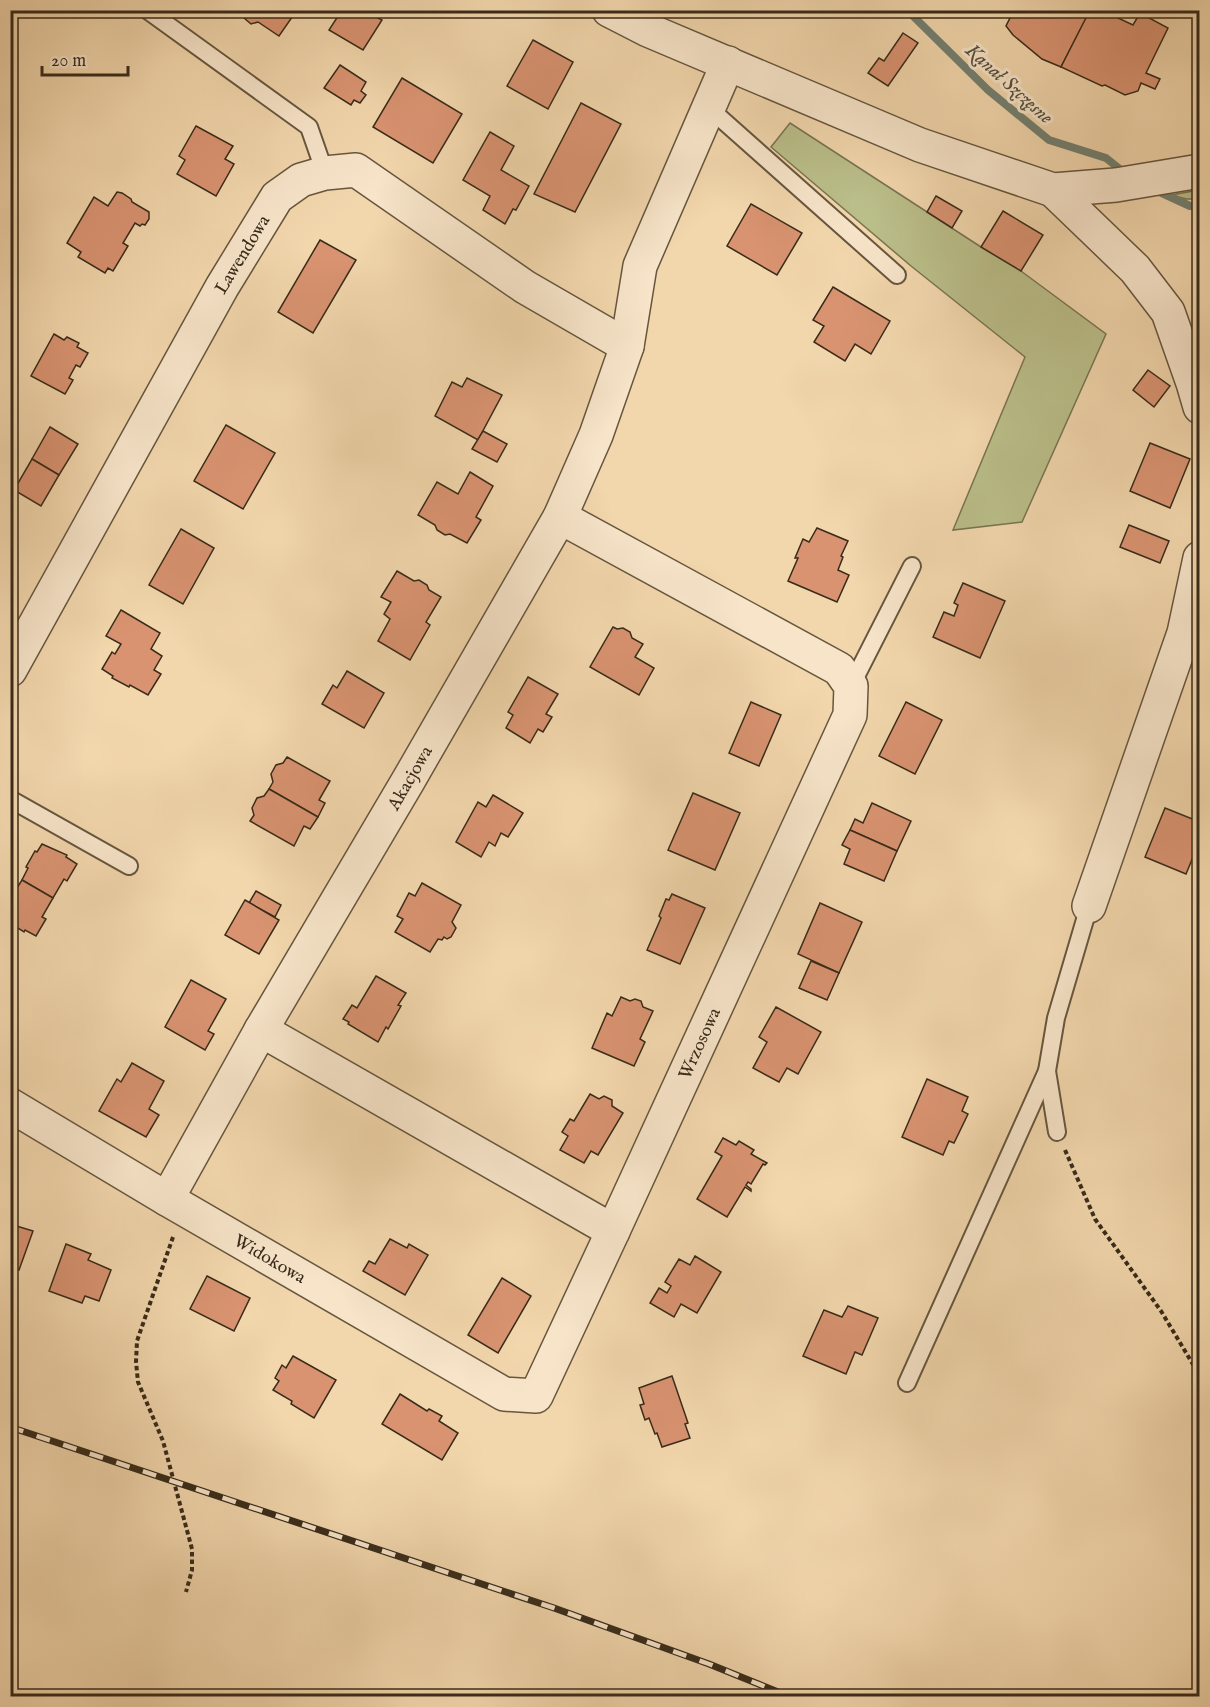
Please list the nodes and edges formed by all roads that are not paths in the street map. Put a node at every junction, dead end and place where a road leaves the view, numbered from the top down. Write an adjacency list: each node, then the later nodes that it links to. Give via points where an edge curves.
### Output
1 (147, 10): 5 (lane, via 309,126)
2 (609, 10): 3 (street)
3 (728, 63): 4 (street, Akacjowa); 7 (street, via 920,145)
4 (709, 108): 8 (lane); 9 (street, Akacjowa, via 640,266)
5 (325, 173): 9 (street, Lawendowa, via 356,170 525,287); 14 (street, Lawendowa, via 302,180 277,197 222,287)
6 (1186, 173): 7 (street, via 1116,185)
7 (1053, 190): 10 (street, via 1135,269 1168,312)
8 (897, 275)
9 (627, 346): 11 (street, Akacjowa, via 596,435)
10 (1200, 407)
11 (560, 517): 15 (street, via 838,669); 19 (street, Akacjowa)
12 (1200, 558): 18 (street, via 1184,633)
13 (912, 566): 15 (lane)
14 (10, 670)
15 (851, 686): 24 (street, Wrzosowa, via 850,715)
16 (10, 799): 17 (lane)
17 (129, 866)
18 (1089, 906): 20 (lane, via 1056,1018)
19 (261, 1030): 23 (street, Akacjowa); 24 (street)
20 (1047, 1071): 22 (lane); 25 (lane)
21 (10, 1105): 23 (street, Widokowa)
22 (1057, 1132)
23 (175, 1203): 26 (street, Widokowa, via 504,1394)
24 (613, 1231): 26 (street, Wrzosowa)
25 (907, 1383)
26 (536, 1396)

